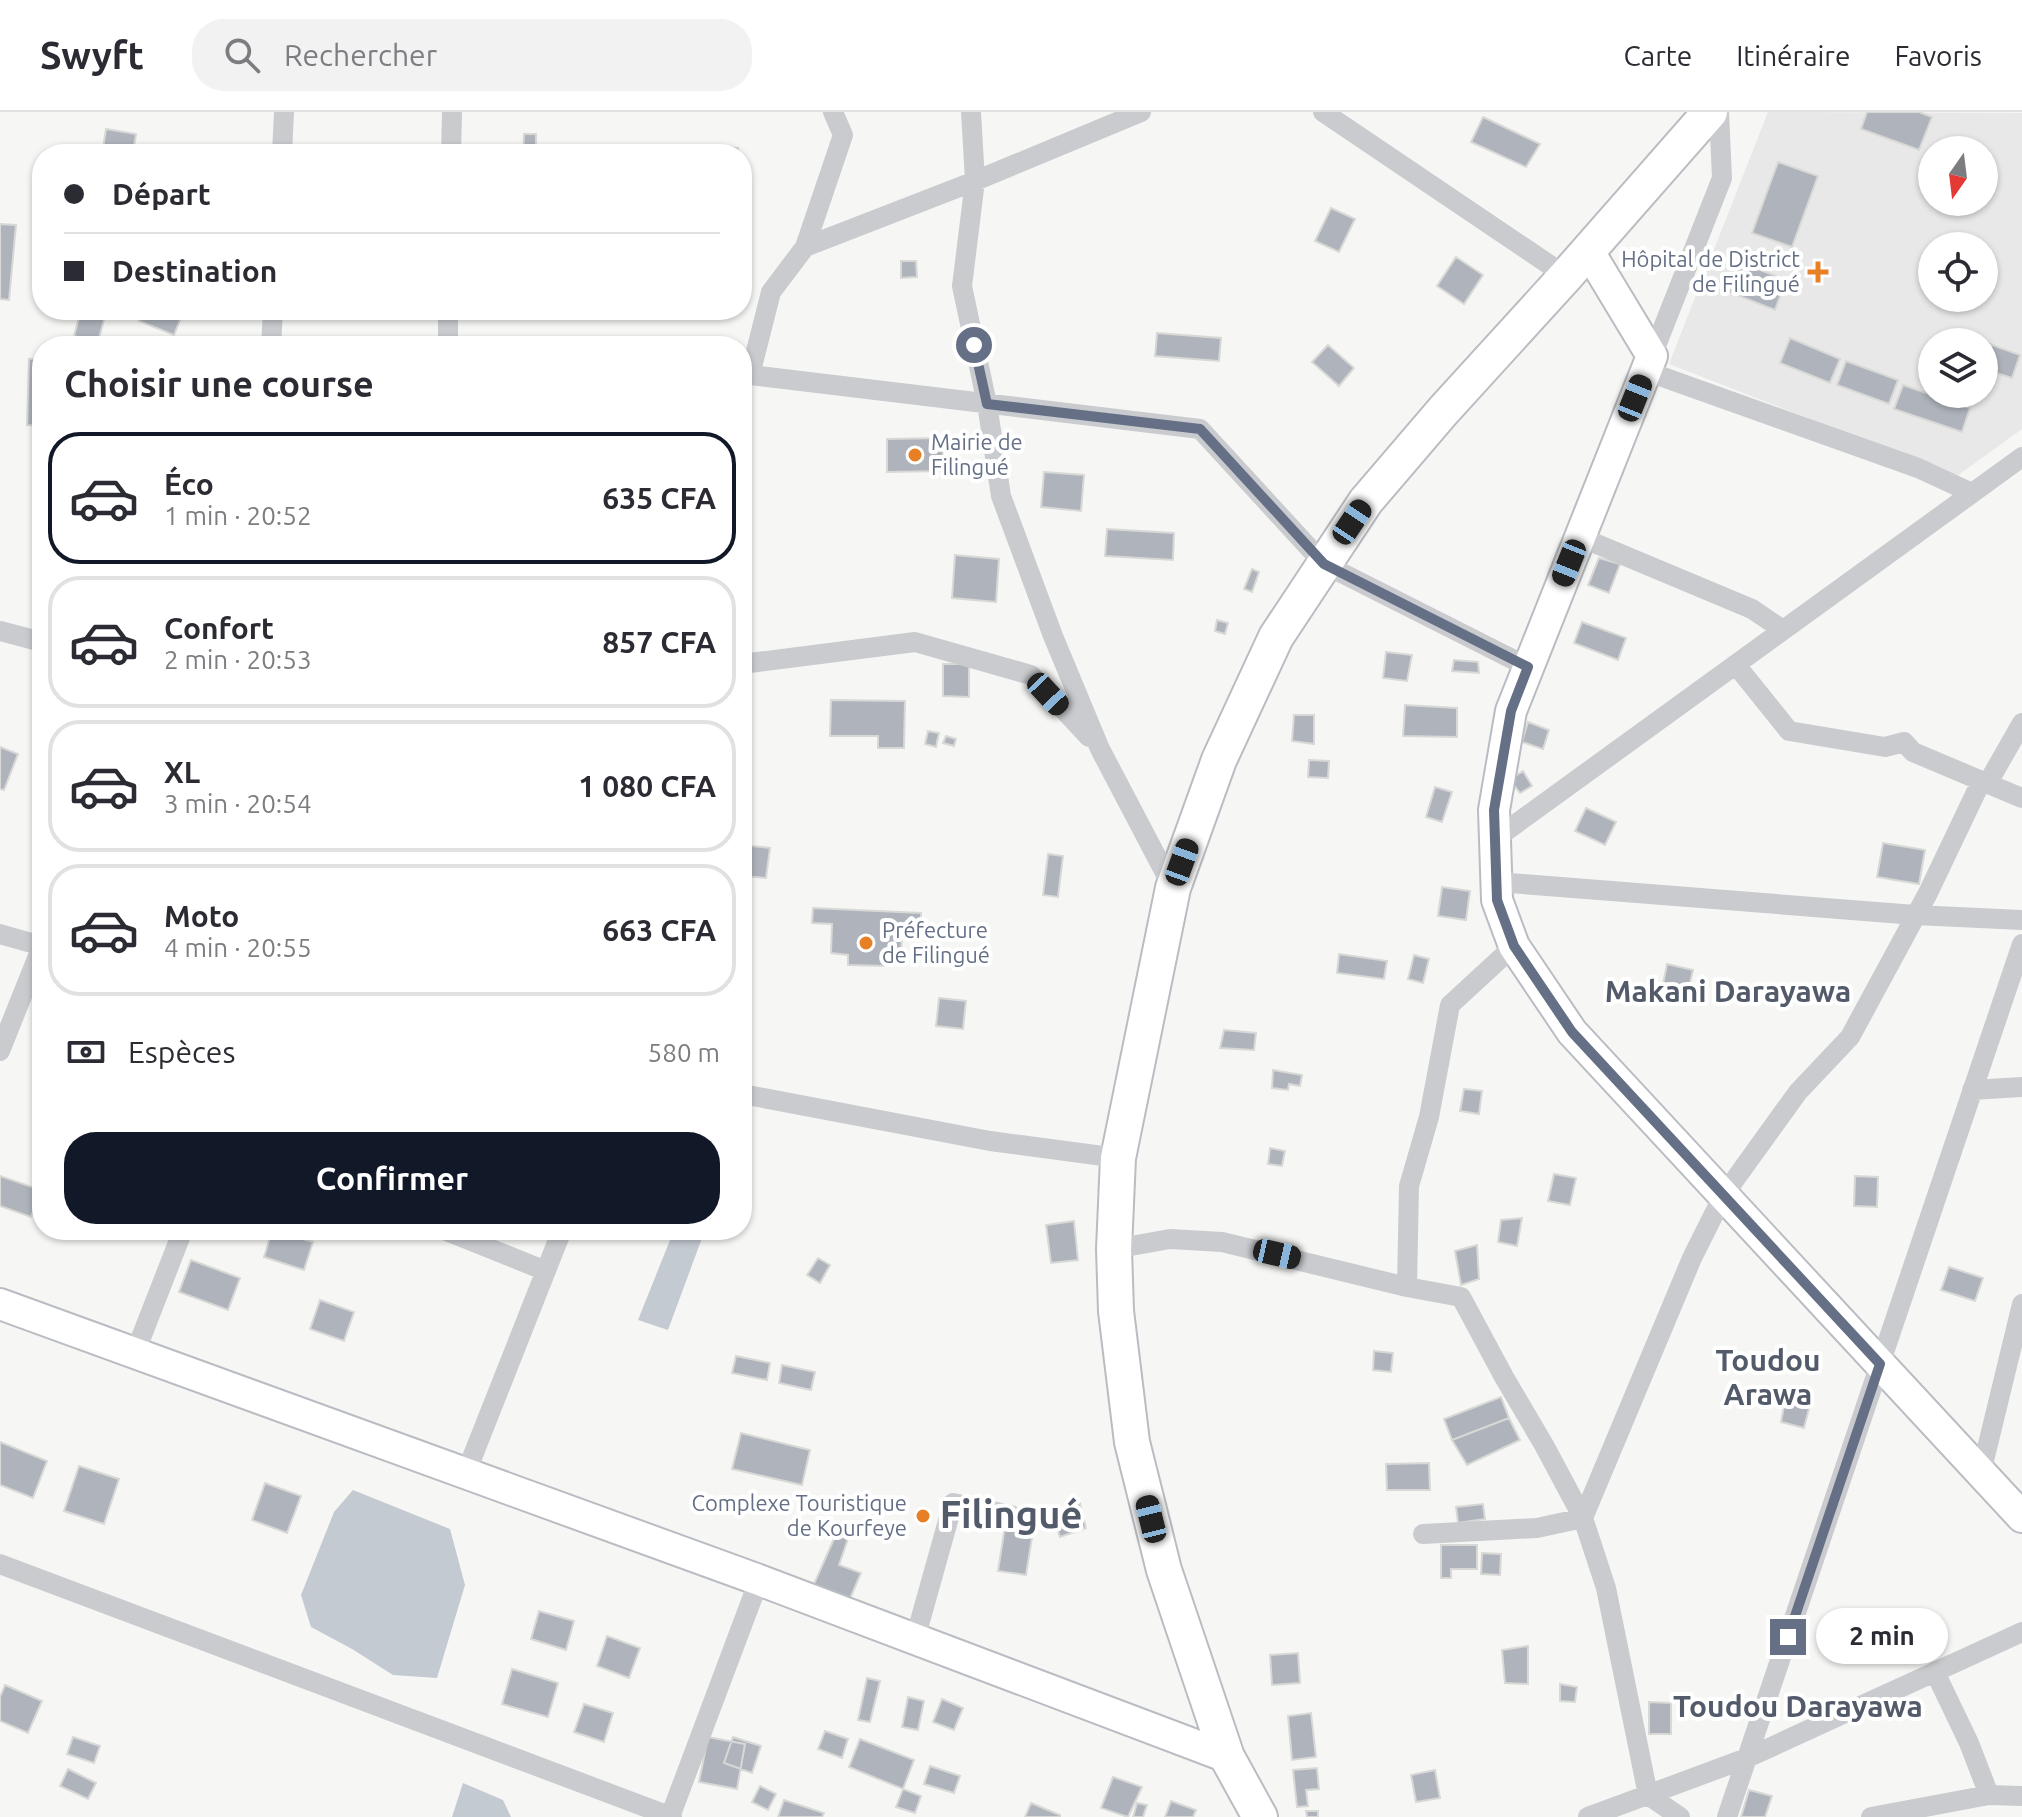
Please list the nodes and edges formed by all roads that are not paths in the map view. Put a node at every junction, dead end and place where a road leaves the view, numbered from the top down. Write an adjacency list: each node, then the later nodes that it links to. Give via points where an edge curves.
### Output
1 (284, 112): 9 (street)
2 (452, 112): 10 (street)
3 (833, 112): 12 (street, via 843,135)
4 (971, 112): 11 (street)
5 (1141, 112): 11 (street)
6 (1323, 112): 14 (street)
7 (1710, 112): 13 (main road)
8 (1719, 112): 15 (street, via 1722,178)
9 (282, 144)
10 (451, 144)
11 (975, 181): 12 (street); 18 (street, via 962,286)
12 (805, 247): 16 (street, via 771,292)
13 (1588, 250): 14 (main road); 15 (street)
14 (1566, 276): 22 (main road, via 1366,501)
15 (1649, 363): 20 (street); 21 (street)
16 (752, 367)
17 (752, 375): 18 (street)
18 (987, 404): 22 (street, via 1200,429); 31 (street, via 1001,496)
19 (2022, 457): 20 (street)
20 (1972, 493): 24 (street)
21 (1580, 537): 24 (street, via 1752,609); 29 (street)
22 (1324, 564): 29 (street); 36 (main road, via 1276,637 1219,760)
23 (0, 610): 25 (street)
24 (1783, 630): 28 (street)
25 (2, 632): 26 (street)
26 (32, 640)
27 (752, 663): 31 (street, via 915,642 1031,675)
28 (1736, 665): 32 (street, via 1789,731 1885,747 1904,742 1913,752); 34 (street)
29 (1528, 667): 34 (street, via 1511,711 1494,810)
30 (2022, 723): 32 (street)
31 (1100, 749): 36 (street)
32 (1984, 783): 33 (street); 37 (street)
33 (2022, 798)
34 (1495, 839): 35 (street)
35 (1497, 882): 37 (street); 42 (street, via 1497,900)
36 (1173, 888): 48 (main road)
37 (1915, 915): 38 (street); 49 (street, via 1850,1037 1798,1092)
38 (2022, 920)
39 (0, 934): 40 (street)
40 (32, 943)
41 (2022, 944): 46 (street)
42 (1514, 946): 49 (street, via 1572,1032); 55 (street, via 1450,1005 1429,1117 1409,1186)
43 (32, 971): 44 (street)
44 (0, 1051)
45 (2022, 1087): 46 (street)
46 (1972, 1090): 59 (street)
47 (752, 1096): 48 (street, via 990,1141)
48 (1118, 1158): 53 (main road)
49 (1723, 1196): 59 (street); 64 (street)
50 (179, 1240): 58 (street)
51 (469, 1240): 54 (street)
52 (558, 1240): 54 (street)
53 (1114, 1249): 55 (street, via 1170,1239 1222,1242); 71 (main road, via 1132,1442 1164,1570)
54 (546, 1271): 60 (street)
55 (1407, 1287): 64 (street, via 1461,1297)
56 (0, 1304): 58 (street)
57 (2022, 1304): 61 (street)
58 (135, 1353): 60 (street)
59 (1880, 1364): 61 (street); 72 (street)
60 (466, 1473): 67 (street)
61 (1981, 1473): 63 (street)
62 (1011, 1515): 69 (street, via 953,1503)
63 (2022, 1517)
64 (1583, 1518): 65 (street, via 1537,1528); 73 (street, via 1606,1588)
65 (1423, 1534)
66 (0, 1564): 76 (street)
67 (759, 1580): 69 (street); 76 (street)
68 (2022, 1632): 70 (street)
69 (915, 1639): 71 (street)
70 (1935, 1672): 72 (street); 74 (street)
71 (1227, 1757): 77 (main road)
72 (1747, 1758): 73 (street); 80 (street)
73 (1648, 1795): 78 (street); 79 (street)
74 (1989, 1795): 75 (street); 81 (street)
75 (2022, 1796)
76 (671, 1817)
77 (1260, 1817)
78 (1588, 1817)
79 (1680, 1817)
80 (1727, 1817)
81 (1871, 1817)

